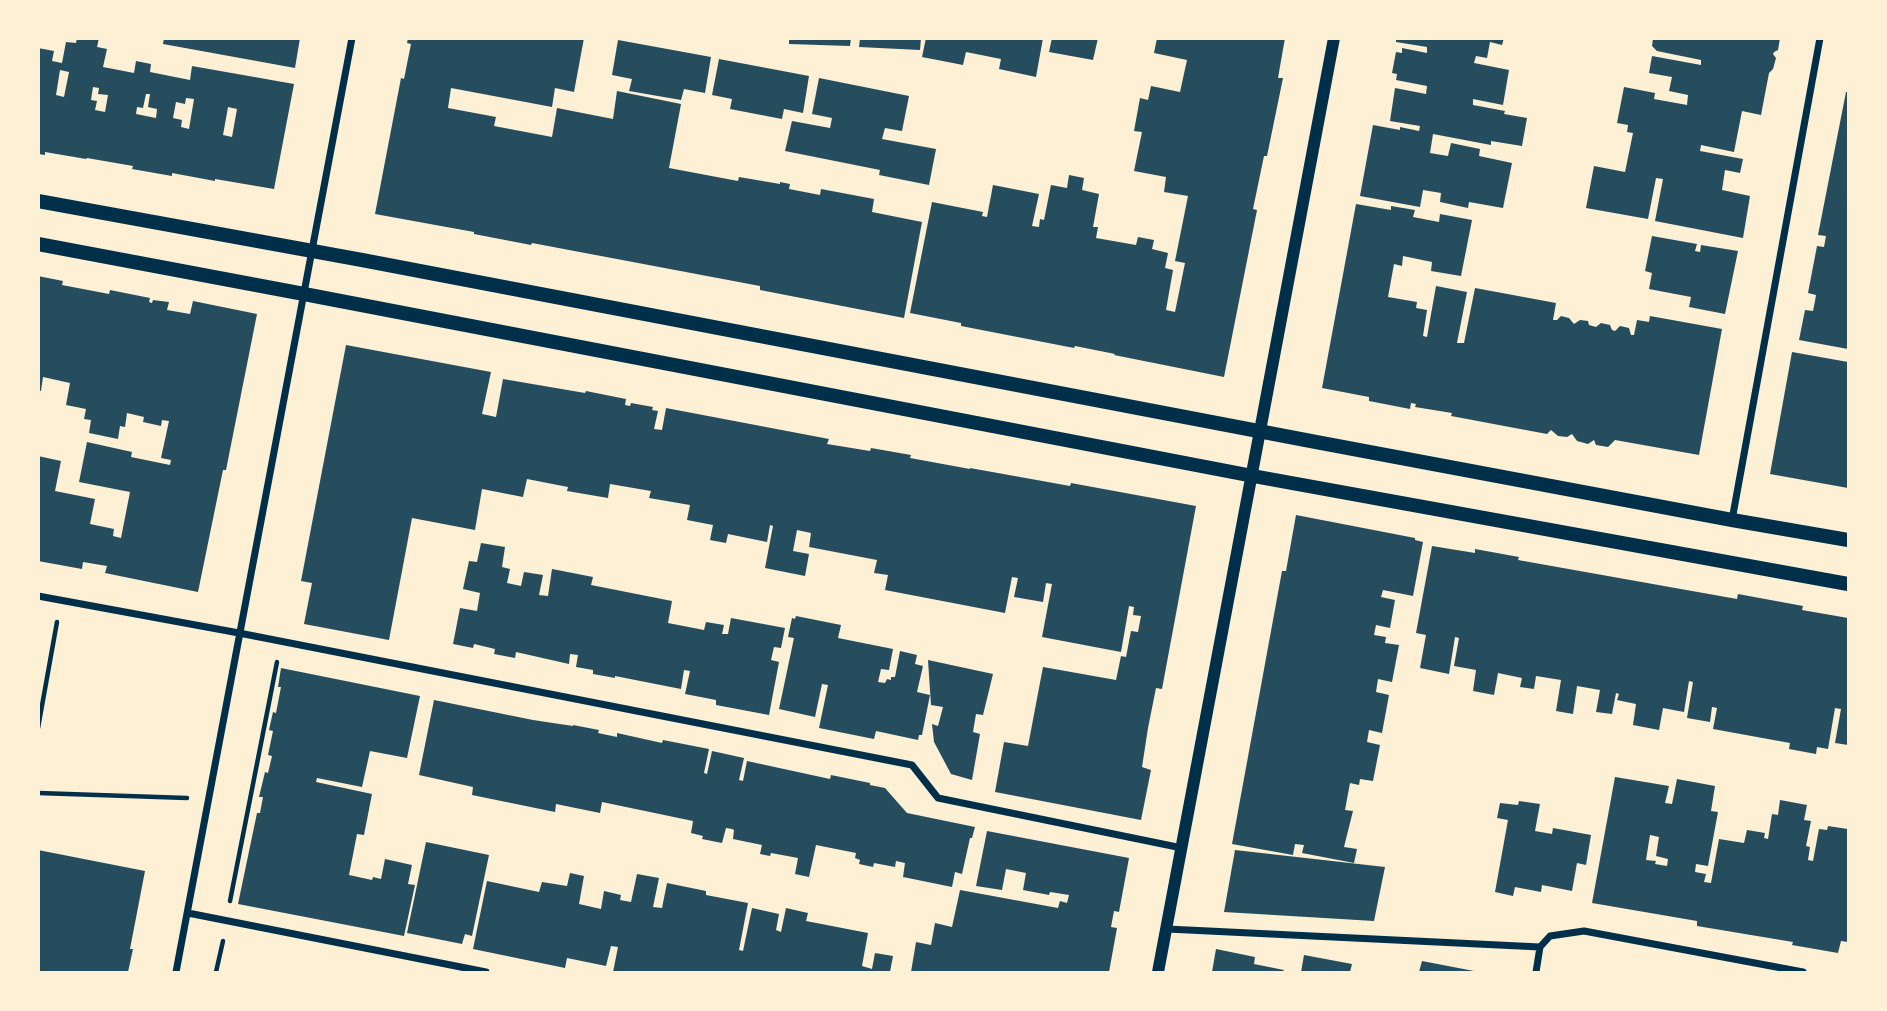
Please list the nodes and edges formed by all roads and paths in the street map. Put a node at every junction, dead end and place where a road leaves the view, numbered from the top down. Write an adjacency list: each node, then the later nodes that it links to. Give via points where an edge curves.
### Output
1 (352, 38): 6 (street)
2 (1334, 38): 8 (street)
3 (1820, 38): 10 (street)
4 (38, 201): 6 (main road)
5 (38, 244): 7 (main road)
6 (312, 251): 7 (street); 8 (main road)
7 (304, 294): 9 (main road); 15 (street)
8 (1260, 431): 9 (street); 10 (main road)
9 (1253, 476): 12 (main road); 20 (street)
10 (1732, 520): 11 (main road)
11 (1849, 540)
12 (1849, 584)
13 (38, 596): 14 (street)
14 (61, 600): 15 (street); 17 (path)
15 (239, 633): 19 (street); 20 (street, via 912,765 938,798)
16 (277, 662): 22 (path)
17 (38, 728)
18 (38, 793): 19 (path)
19 (209, 799): 21 (street)
20 (1182, 848): 23 (street)
21 (188, 913): 22 (street); 25 (street)
22 (227, 921): 26 (path); 27 (street)
23 (1167, 929): 24 (street); 28 (street)
24 (1540, 947): 29 (street); 30 (street, via 1550,936 1584,931)
25 (176, 972)
26 (216, 972)
27 (486, 972)
28 (1158, 972)
29 (1536, 972)
30 (1802, 972)

